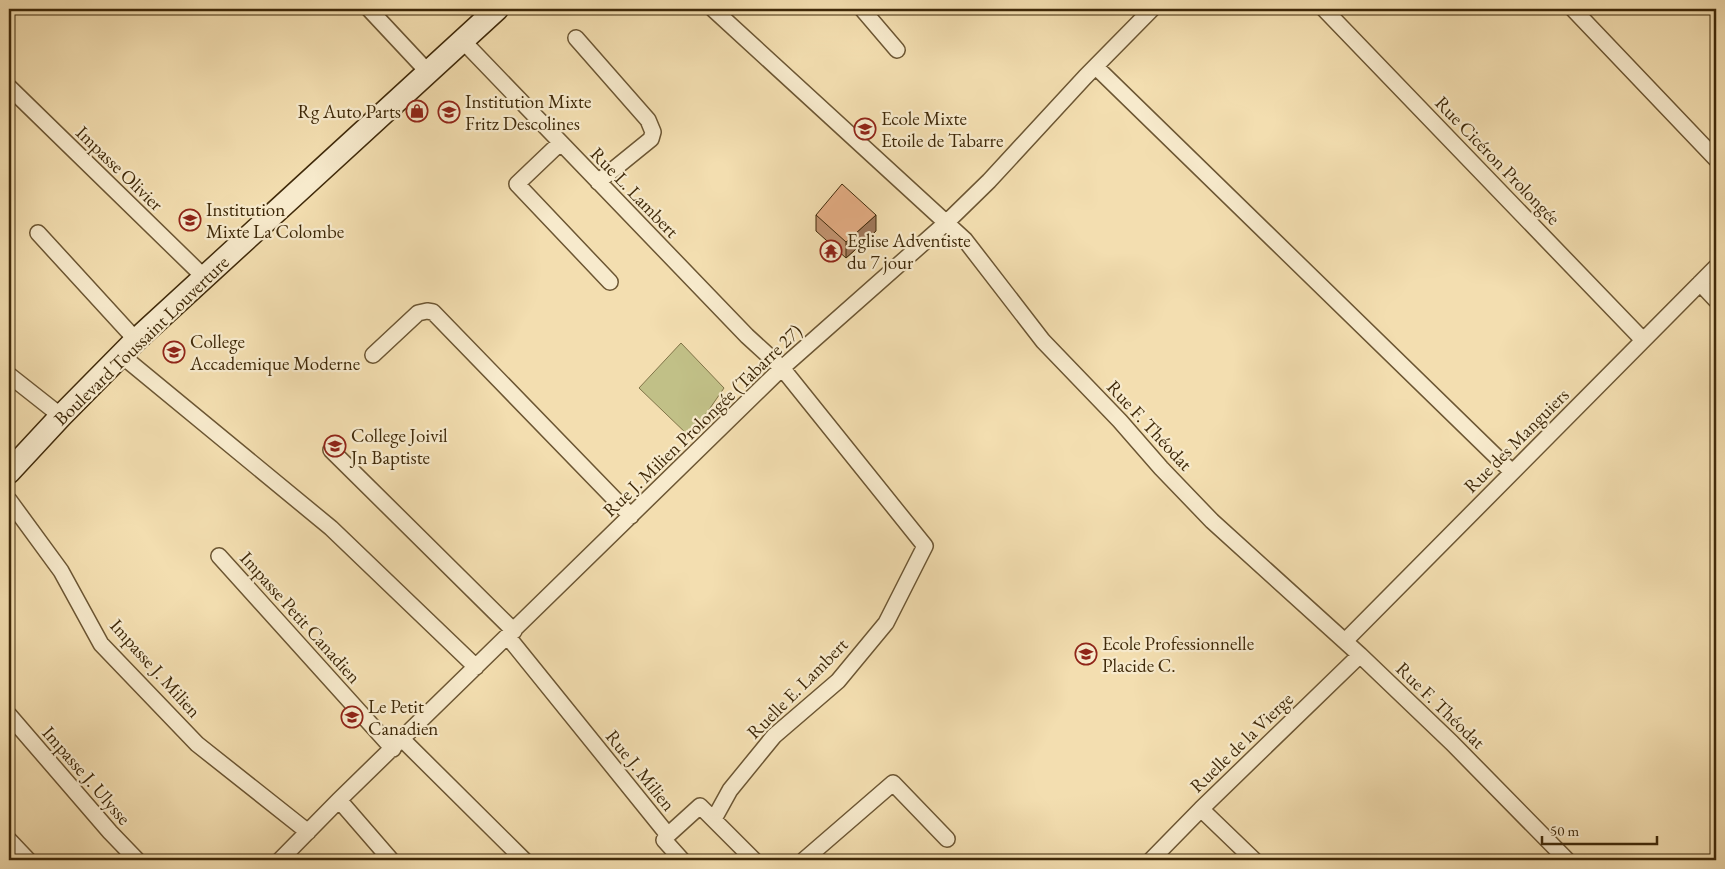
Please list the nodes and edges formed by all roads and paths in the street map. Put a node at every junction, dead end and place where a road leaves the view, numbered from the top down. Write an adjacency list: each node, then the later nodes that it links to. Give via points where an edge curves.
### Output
1 (369, 9): 12 (street)
2 (497, 9): 9 (main road, Boulevard Toussaint Louverture)
3 (713, 9): 17 (street, Rue F. Théodat)
4 (862, 9): 10 (street)
5 (1152, 9): 11 (street, Rue J. Milien Prolongée (Tabarre 27))
6 (1324, 9): 24 (street, Rue Cicéron Prolongée)
7 (1573, 9): 15 (street)
8 (576, 38): 16 (street, via 648,120 653,132 651,139)
9 (462, 40): 12 (main road, Boulevard Toussaint Louverture); 14 (street, Rue L. Lambert)
10 (896, 50)
11 (1096, 67): 17 (street, Rue J. Milien Prolongée (Tabarre 27), via 990,181); 32 (street)
12 (427, 71): 20 (main road, Boulevard Toussaint Louverture)
13 (9, 87): 20 (street, Impasse Olivier)
14 (560, 143): 16 (street, Rue L. Lambert); 21 (street, via 517,184)
15 (1716, 159)
16 (598, 182): 27 (street, Rue L. Lambert)
17 (947, 222): 27 (street, Rue J. Milien Prolongée (Tabarre 27)); 37 (street, Rue F. Théodat, via 965,240 1043,341 1161,468 1212,521)
18 (38, 233): 25 (street)
19 (1716, 267): 22 (street, Rue des Manguiers)
20 (204, 277): 25 (main road, Boulevard Toussaint Louverture)
21 (610, 282)
22 (1700, 283): 23 (street); 24 (street, Rue des Manguiers)
23 (1716, 300)
24 (1643, 340): 32 (street, Rue des Manguiers)
25 (129, 355): 29 (main road, Boulevard Toussaint Louverture); 39 (street, via 331,528)
26 (374, 355): 34 (street, via 418,313 433,312)
27 (782, 368): 34 (street, Rue J. Milien Prolongée (Tabarre 27)); 44 (street, Ruelle E. Lambert, via 925,546 886,623 838,681 774,736 730,790)
28 (9, 375): 29 (street)
29 (61, 416): 31 (main road, Boulevard Toussaint Louverture)
30 (331, 450): 36 (street, Rue J. Milien)
31 (9, 472)
32 (1512, 472): 37 (street, Rue des Manguiers)
33 (9, 500): 45 (street, Impasse J. Milien, via 61,571 101,644 197,744)
34 (631, 516): 36 (street, Rue J. Milien Prolongée (Tabarre 27))
35 (219, 556): 41 (street, Impasse Petit Canadien)
36 (511, 634): 39 (street, Rue J. Milien Prolongée (Tabarre 27)); 46 (street, Rue J. Milien)
37 (1345, 642): 38 (street, Rue F. Théodat)
38 (1360, 654): 43 (street, Ruelle de la Vierge); 59 (street, Rue F. Théodat)
39 (476, 667): 41 (street, Rue J. Milien Prolongée (Tabarre 27))
40 (9, 715): 50 (street, Impasse J. Ulysse)
41 (398, 744): 42 (street, Rue J. Milien Prolongée (Tabarre 27)); 53 (street, Impasse Petit Canadien)
42 (339, 800): 45 (street, Rue J. Milien Prolongée (Tabarre 27)); 52 (street)
43 (1201, 809): 57 (street, Ruelle de la Vierge); 58 (street)
44 (714, 819): 46 (street, Rue J. Milien, via 700,806); 55 (street, Rue J. Milien)
45 (308, 832): 51 (street, Rue J. Milien Prolongée (Tabarre 27))
46 (668, 835): 54 (street, via 664,840)
47 (947, 839): 56 (street, via 893,783)
48 (9, 840): 49 (street)
49 (28, 860)
50 (136, 860)
51 (280, 860)
52 (392, 860)
53 (524, 860)
54 (682, 860)
55 (754, 860)
56 (804, 860)
57 (1151, 860)
58 (1254, 860)
59 (1567, 860)

